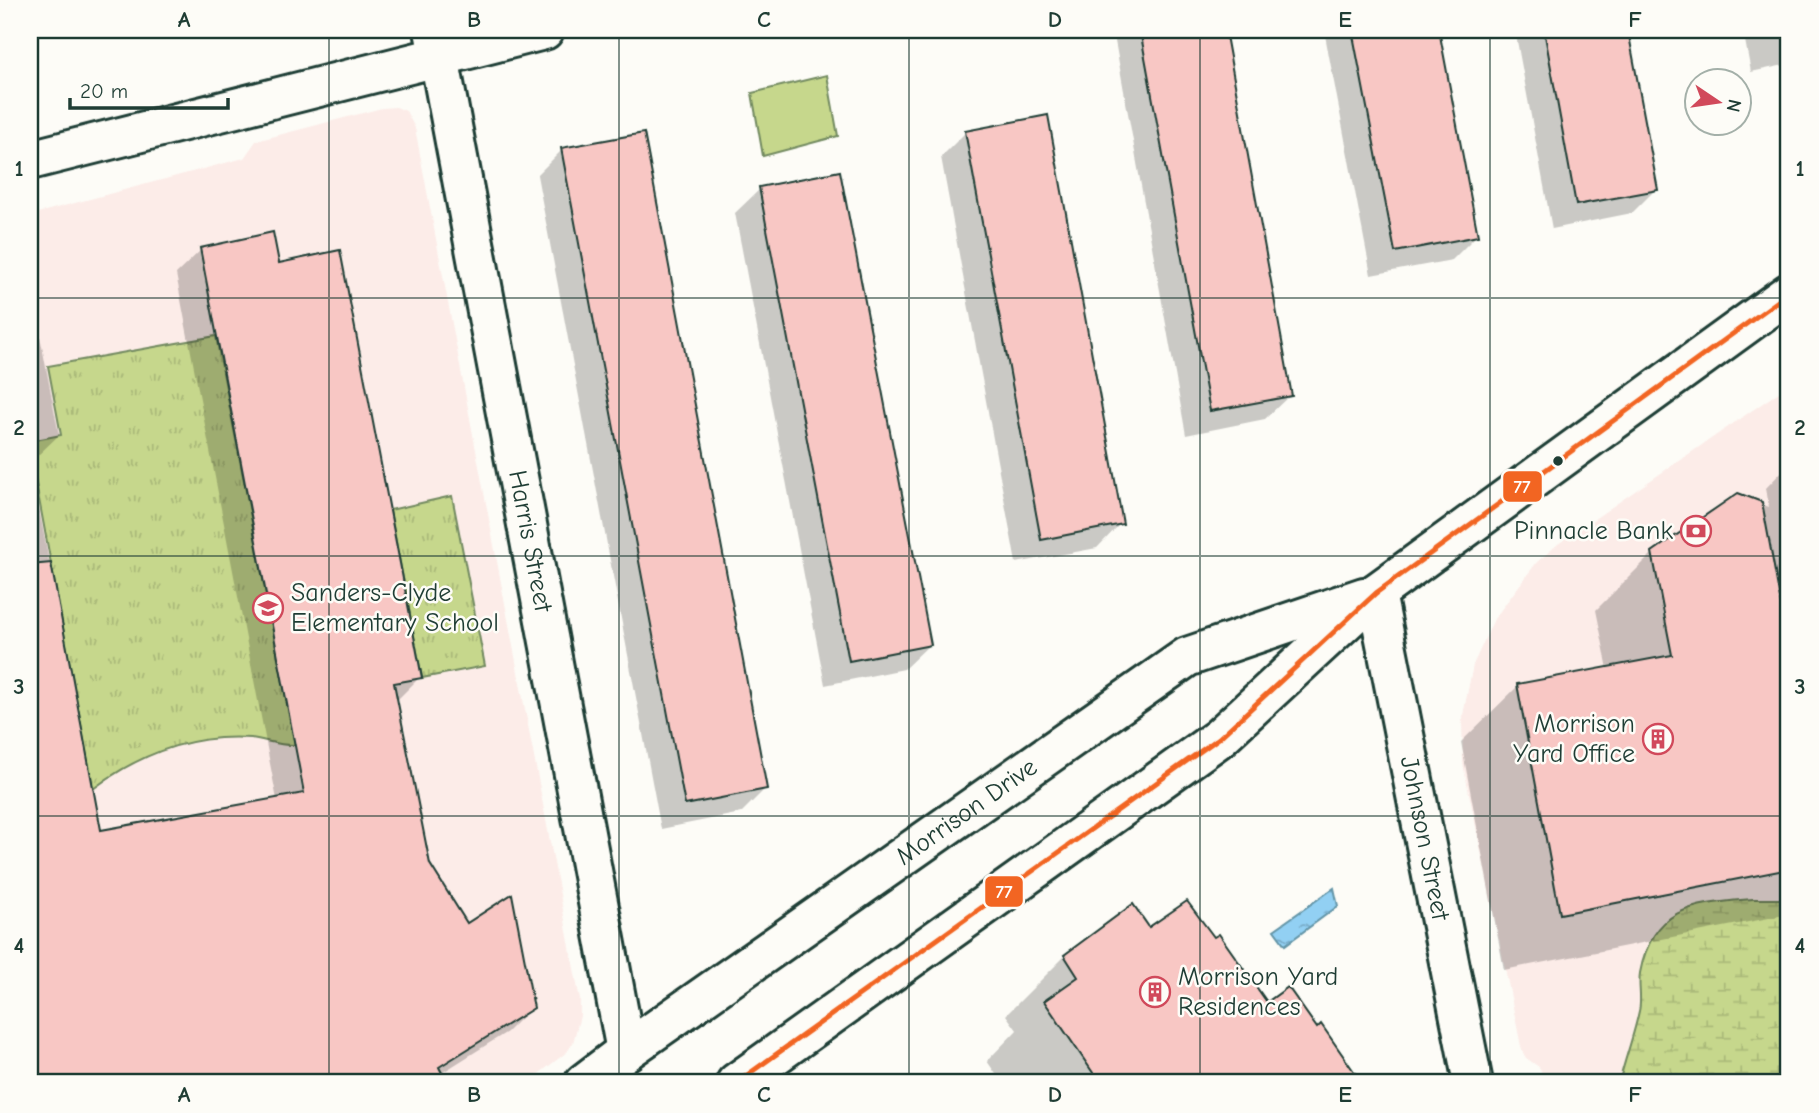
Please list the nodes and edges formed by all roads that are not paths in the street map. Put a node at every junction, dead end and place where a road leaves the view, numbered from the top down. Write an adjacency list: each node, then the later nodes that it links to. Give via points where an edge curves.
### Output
1 (544, 30): 2 (main road)
2 (437, 43): 3 (main road); 6 (main road, Harris Street)
3 (30, 160)
4 (1789, 293): 5 (main road, Morrison Drive)
5 (1376, 593): 6 (main road, Morrison Drive, via 1187,657); 8 (main road, Morrison Drive, via 1219,738); 9 (main road, Johnson Street)
6 (626, 1051): 7 (main road, Morrison Drive)
7 (584, 1083)
8 (736, 1083)
9 (1473, 1083)

